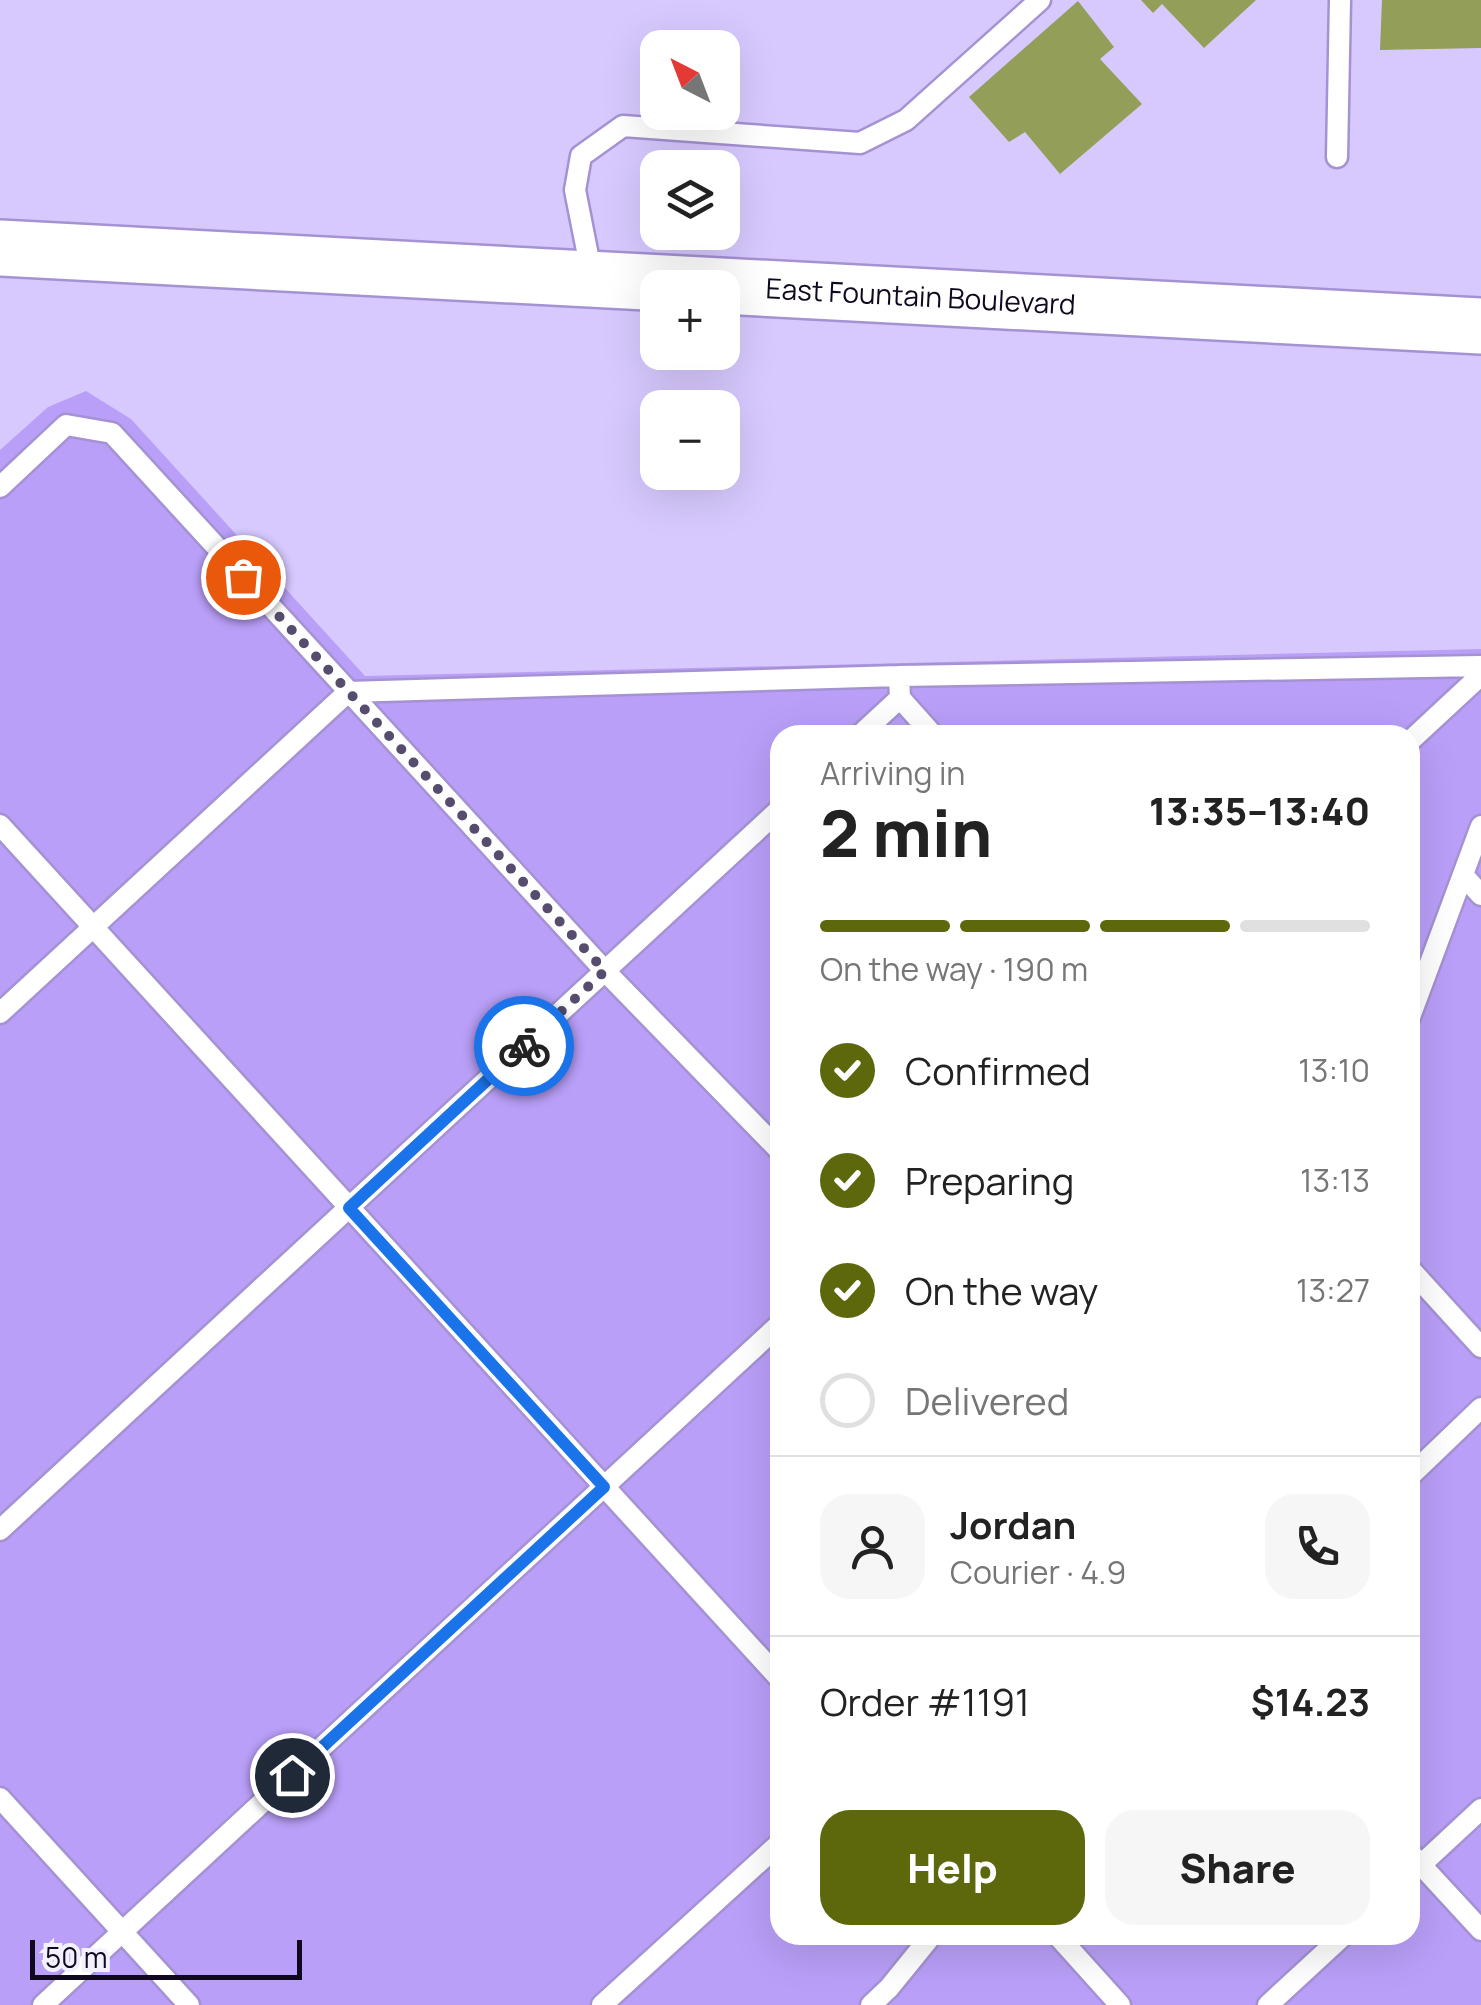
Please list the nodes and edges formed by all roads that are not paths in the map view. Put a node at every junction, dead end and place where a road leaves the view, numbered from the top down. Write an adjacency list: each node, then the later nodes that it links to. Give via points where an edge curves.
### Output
1 (1040, 0): 5 (lane, via 906,120 860,143 624,126 580,156 575,190)
2 (1340, 0): 3 (lane)
3 (1336, 158)
4 (0, 248): 5 (main road, East Fountain Boulevard)
5 (592, 280): 6 (main road, East Fountain Boulevard)
6 (1481, 326)
7 (0, 487): 11 (lane, via 66,425 112,433)
8 (1481, 666): 10 (lane)
9 (1481, 675): 15 (lane)
10 (900, 676): 11 (lane); 12 (lane)
11 (348, 692): 21 (lane); 22 (lane)
12 (900, 698): 13 (lane); 14 (lane)
13 (871, 725)
14 (925, 725)
15 (1420, 732)
16 (770, 818): 22 (lane)
17 (0, 825): 21 (lane)
18 (1481, 826): 19 (lane)
19 (1463, 876): 20 (lane); 23 (lane)
20 (1481, 896)
21 (93, 928): 24 (lane); 26 (lane)
22 (605, 971): 25 (lane); 26 (lane)
23 (1420, 990)
24 (0, 1013)
25 (770, 1141)
26 (349, 1208): 32 (lane); 33 (lane)
27 (1420, 1280): 29 (lane)
28 (770, 1333): 32 (lane)
29 (1481, 1347)
30 (1481, 1408): 31 (lane)
31 (1420, 1466)
32 (604, 1487): 34 (lane); 41 (lane)
33 (0, 1530)
34 (770, 1669)
35 (0, 1798): 41 (lane)
36 (1481, 1809): 38 (lane)
37 (770, 1852): 47 (lane)
38 (1420, 1859)
39 (1420, 1870): 40 (lane)
40 (1481, 1930)
41 (122, 1932): 45 (lane); 46 (lane)
42 (924, 1945): 48 (lane)
43 (1066, 1945): 49 (lane)
44 (1333, 1945): 50 (lane)
45 (43, 2005)
46 (190, 2005)
47 (602, 2005)
48 (872, 2005)
49 (1120, 2005)
50 (1268, 2005)

